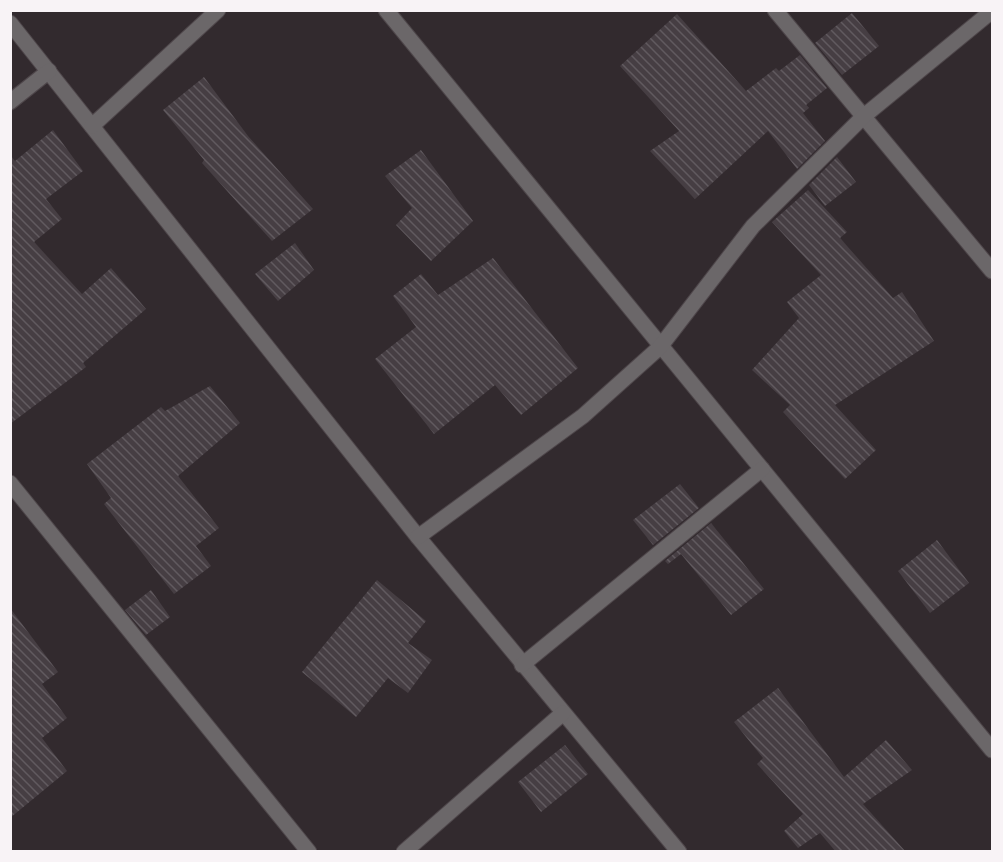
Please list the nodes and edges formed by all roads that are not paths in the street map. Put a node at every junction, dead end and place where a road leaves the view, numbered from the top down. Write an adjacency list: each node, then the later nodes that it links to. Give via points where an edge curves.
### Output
1 (218, 10): 9 (street)
2 (386, 10): 11 (street)
3 (775, 10): 8 (street)
4 (993, 11): 8 (street)
5 (10, 23): 6 (street)
6 (49, 71): 7 (street); 9 (street)
7 (10, 102)
8 (864, 116): 10 (street); 11 (street, via 753,226)
9 (92, 126): 14 (street)
10 (993, 271)
11 (660, 347): 12 (street); 14 (street, via 583,416)
12 (762, 469): 15 (street); 17 (street)
13 (10, 483): 18 (street)
14 (418, 537): 15 (street)
15 (522, 665): 16 (street)
16 (563, 713): 19 (street); 20 (street)
17 (993, 750)
18 (309, 852)
19 (405, 852)
20 (680, 852)

